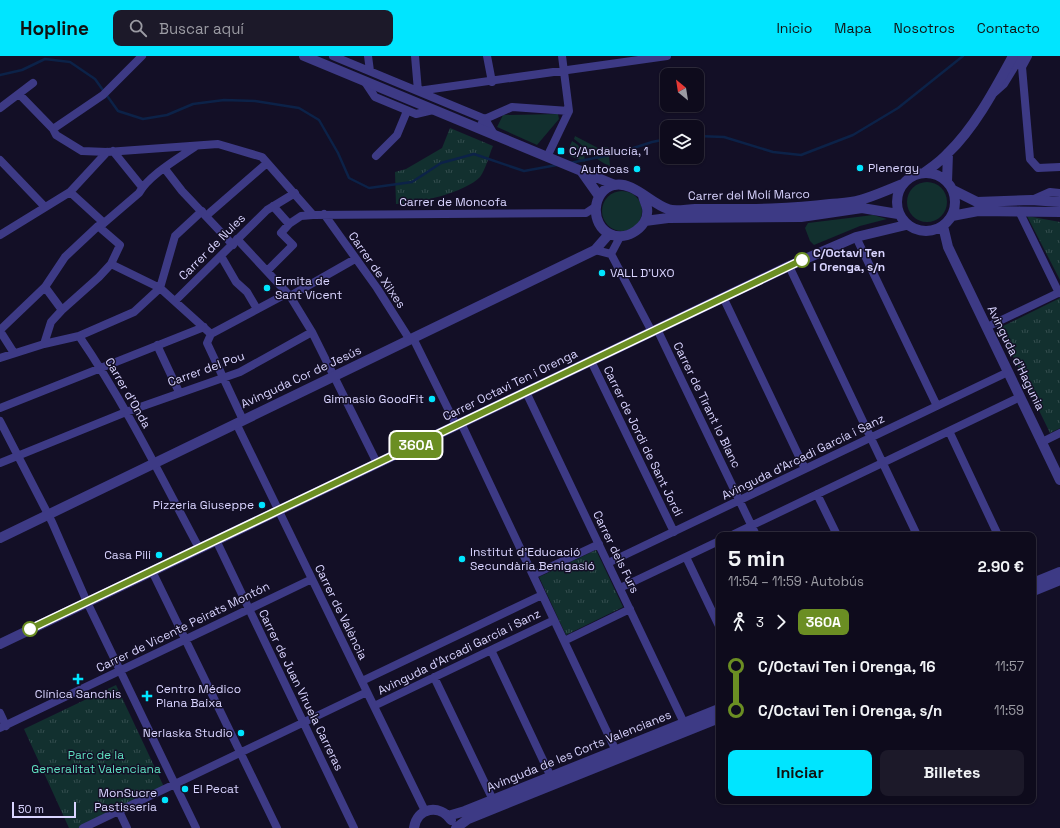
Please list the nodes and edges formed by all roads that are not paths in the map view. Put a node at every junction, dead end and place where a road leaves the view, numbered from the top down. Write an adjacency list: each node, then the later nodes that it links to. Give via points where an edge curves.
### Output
1 (142, 56): 25 (street, via 103,96)
2 (304, 56): 14 (street)
3 (333, 56): 12 (street)
4 (368, 56): 12 (street)
5 (415, 56): 17 (street)
6 (487, 56): 15 (street)
7 (562, 56): 13 (street)
8 (667, 56): 13 (street)
9 (1013, 56): 18 (street)
10 (1021, 56): 18 (street, via 1004,84)
11 (1028, 56): 35 (street, via 1022,68 1030,158 1038,168)
12 (370, 71): 17 (street)
13 (564, 71): 15 (street); 23 (street)
14 (365, 82): 21 (street); 22 (street, via 375,97)
15 (492, 82): 17 (street)
16 (33, 83): 19 (street)
17 (418, 91): 24 (street)
18 (993, 93): 30 (street)
19 (19, 94): 20 (street); 25 (street, Carrer de Xilxes)
20 (0, 108)
21 (433, 110): 22 (street, via 416,114); 26 (street)
22 (407, 111): 31 (street, via 397,135)
23 (569, 111): 24 (street, via 512,108); 32 (street)
24 (485, 119): 26 (street); 27 (street)
25 (53, 129): 29 (street, Carrer de Xilxes, via 56,135 82,151)
26 (478, 129): 27 (street)
27 (495, 136): 32 (street)
28 (198, 145): 29 (street, Carrer de Xilxes); 34 (street, Carrer de Xilxes, via 218,144 262,157); 36 (street)
29 (110, 151): 42 (street); 44 (street)
30 (948, 153): 38 (street); 39 (street)
31 (376, 156)
32 (547, 158): 37 (street)
33 (0, 160): 51 (street)
34 (267, 163): 45 (street, Carrer de Xilxes); 56 (street)
35 (1060, 167)
36 (165, 168): 42 (street); 56 (street, via 182,191)
37 (582, 172): 41 (street); 47 (street)
38 (924, 173): 39 (street, via 936,175); 40 (street, via 912,176)
39 (947, 182): 43 (street)
40 (903, 184): 48 (street, Carrer del Molí Marco, via 860,200 799,208 668,210); 59 (street, via 896,198)
41 (615, 185): 47 (street); 48 (street, via 631,186)
42 (141, 190): 63 (street)
43 (953, 190): 49 (street, via 977,202); 60 (street, via 955,203)
44 (70, 192): 51 (street); 63 (street)
45 (293, 192): 53 (street, Carrer de Nules); 58 (street, Carrer de Xilxes)
46 (1060, 193): 49 (street, via 1050,192)
47 (599, 196): 52 (street)
48 (643, 196): 62 (street, via 647,208)
49 (1031, 200): 50 (street)
50 (1060, 202)
51 (46, 207): 69 (street)
52 (595, 207): 57 (street); 61 (street)
53 (270, 208): 66 (street); 72 (street, Carrer de Nules)
54 (1019, 211): 55 (street); 60 (street, via 978,210); 83 (street)
55 (1060, 212)
56 (204, 213): 72 (street); 82 (street, via 175,236)
57 (586, 213): 58 (street, Carrer de Moncofa); 61 (street)
58 (318, 214): 66 (street, Carrer de Moncofa, via 301,216); 77 (street, Carrer de Xilxes)
59 (898, 214): 62 (street, Carrer del Molí Marco, via 862,208 801,217 668,218); 64 (street)
60 (952, 216): 65 (street)
61 (597, 220): 68 (street)
62 (645, 221): 70 (street, via 635,233)
63 (101, 224): 78 (street, via 120,246); 81 (street, via 65,257)
64 (906, 224): 67 (street, via 918,231); 71 (street, Carrer Octavi Ten i Orenga)
65 (943, 226): 67 (street); 73 (street, Avinguda d'Hagunia)
66 (286, 227): 80 (street, via 281,233 292,245)
67 (932, 231): 73 (street, Avinguda d'Hagunia)
68 (609, 234): 70 (street); 74 (street, Avinguda Cor de Jesús)
69 (0, 236)
70 (620, 237): 75 (street)
71 (856, 237): 79 (street, Carrer Octavi Ten i Orenga); 109 (street)
72 (235, 242): 76 (street, Carrer de Nules); 80 (street)
73 (948, 247): 90 (street, Avinguda d'Hagunia)
74 (595, 250): 75 (street); 96 (street, Avinguda Cor de Jesús)
75 (611, 254): 92 (street, Carrer de Tirant lo Blanc)
76 (221, 256): 86 (street, Carrer de Nules); 87 (street, via 236,282 247,292)
77 (355, 259): 84 (street); 96 (street, Carrer de Xilxes)
78 (111, 264): 82 (street); 88 (street)
79 (788, 266): 85 (street, Carrer Octavi Ten i Orenga); 117 (street)
80 (267, 271): 84 (street)
81 (45, 286): 88 (street); 91 (street)
82 (160, 288): 86 (street); 95 (street, via 134,312)
83 (1059, 292): 90 (street)
84 (290, 296): 87 (street, via 284,296); 93 (street)
85 (723, 297): 92 (street, Carrer Octavi Ten i Orenga); 124 (street)
86 (175, 301): 89 (street)
87 (257, 309): 94 (street)
88 (62, 310): 97 (street, via 51,322)
89 (204, 327): 94 (street); 98 (street)
90 (987, 327): 103 (street, Avinguda d'Hagunia)
91 (0, 330): 99 (street)
92 (654, 330): 101 (street, Carrer Octavi Ten i Orenga); 127 (street, Carrer de Tirant lo Blanc)
93 (312, 332): 104 (street); 105 (street, Carrer del Pou, via 240,372)
94 (211, 334): 105 (street, Carrer de València, via 207,343)
95 (79, 336): 97 (street); 102 (street, Carrer d'Onda)
96 (412, 339): 104 (street, Avinguda Cor de Jesús); 114 (street, Carrer de Xilxes)
97 (44, 344): 99 (street)
98 (157, 345): 102 (street); 106 (street)
99 (18, 352): 100 (street)
100 (0, 358)
101 (591, 361): 107 (street, Carrer Octavi Ten i Orenga); 131 (street, Carrer de Jordi de Sant Jordi)
102 (100, 367): 110 (street); 111 (street, Carrer d'Onda)
103 (1008, 372): 108 (street, Avinguda d'Hagunia); 109 (street, Avinguda d'Arcadi García i Sanz)
104 (334, 376): 113 (street, Avinguda Cor de Jesús); 121 (street)
105 (222, 377): 106 (street, Carrer del Pou); 113 (street, Carrer de València)
106 (179, 392): 111 (street, Carrer del Pou)
107 (526, 392): 114 (street, Carrer Octavi Ten i Orenga); 140 (street, Carrer dels Furs)
108 (1020, 397): 115 (street); 118 (street, Avinguda d'Hagunia)
109 (937, 406): 117 (street, Avinguda d'Arcadi García i Sanz)
110 (0, 408)
111 (126, 412): 119 (street, Carrer del Pou); 123 (street, Carrer d'Onda)
112 (0, 421): 119 (street)
113 (240, 421): 123 (street, Avinguda Cor de Jesús); 128 (street, Carrer de València)
114 (458, 424): 121 (street, Carrer Octavi Ten i Orenga); 146 (street, Carrer de Xilxes)
115 (949, 431): 122 (street); 136 (street)
116 (1060, 433): 118 (street)
117 (871, 438): 122 (street); 124 (street, Avinguda d'Arcadi García i Sanz)
118 (1042, 442): 125 (street, Avinguda d'Hagunia)
119 (17, 456): 120 (street, Carrer del Pou); 129 (street)
120 (0, 463)
121 (377, 463): 128 (street, Carrer Octavi Ten i Orenga)
122 (883, 463): 126 (street); 135 (street)
123 (153, 464): 129 (street, Avinguda Cor de Jesús); 141 (street, Carrer d'Onda)
124 (805, 469): 127 (street, Avinguda d'Arcadi García i Sanz)
125 (1060, 480)
126 (817, 494): 130 (street); 134 (street)
127 (739, 501): 130 (street, Carrer de Tirant lo Blanc); 131 (street, Avinguda d'Arcadi García i Sanz)
128 (279, 510): 138 (street, Carrer Octavi Ten i Orenga); 147 (street, Carrer de València)
129 (47, 515): 137 (street, Avinguda Cor de Jesús); 153 (street)
130 (751, 526): 132 (street); 133 (street, Carrer de Tirant lo Blanc)
131 (674, 532): 143 (street, Avinguda d'Arcadi García i Sanz)
132 (738, 532)
133 (754, 532)
134 (836, 532)
135 (916, 532)
136 (997, 532)
137 (0, 538)
138 (216, 540): 141 (street, Carrer Octavi Ten i Orenga); 154 (street, Carrer de Juan Viruela Carreras)
139 (716, 542): 142 (street)
140 (599, 544): 143 (street, Carrer dels Furs); 146 (street)
141 (199, 548): 144 (street, Carrer Octavi Ten i Orenga)
142 (686, 557): 150 (street); 157 (street)
143 (608, 563): 150 (street, Carrer dels Furs)
144 (152, 571): 153 (street, Carrer Octavi Ten i Orenga); 158 (street)
145 (1060, 572): 149 (street)
146 (533, 575): 152 (street, Carrer de Xilxes)
147 (312, 579): 154 (street, Carrer de Vicente Peirats Montón); 164 (street, Carrer de València)
148 (1060, 580): 151 (street)
149 (1036, 582)
150 (620, 588): 155 (street, Carrer dels Furs)
151 (1036, 590)
152 (542, 595): 156 (street, Carrer de Xilxes); 164 (street, Avinguda d'Arcadi García i Sanz)
153 (87, 602): 160 (street, Carrer Octavi Ten i Orenga); 162 (street)
154 (249, 609): 158 (street, Carrer de Vicente Peirats Montón); 171 (street, Carrer de Juan Viruela Carreras)
155 (630, 609): 159 (street); 170 (street, Carrer dels Furs)
156 (554, 620): 159 (street, Carrer de Xilxes); 161 (street, Avinguda d'Arcadi García i Sanz)
157 (716, 620)
158 (186, 640): 162 (street, Carrer de Vicente Peirats Montón); 174 (street)
159 (564, 641): 173 (street, Carrer de Xilxes)
160 (0, 644)
161 (491, 650): 163 (street, Avinguda d'Arcadi García i Sanz); 175 (street)
162 (120, 671): 172 (street, Carrer de Vicente Peirats Montón); 176 (street)
163 (434, 677): 166 (street, Avinguda d'Arcadi García i Sanz); 177 (street)
164 (362, 681): 165 (street, Carrer de València)
165 (367, 692): 166 (street, Carrer de València); 171 (street)
166 (374, 706): 179 (street, Carrer de València)
167 (716, 710): 170 (street, Avinguda de les Corts Valencianes)
168 (0, 713): 172 (street)
169 (716, 719): 187 (street, Avinguda de les Corts Valencianes, via 468,819)
170 (684, 723): 173 (street, Avinguda de les Corts Valencianes)
171 (304, 724): 174 (street); 185 (street, Carrer de Juan Viruela Carreras)
172 (3, 727)
173 (616, 751): 175 (street, Avinguda de les Corts Valencianes)
174 (241, 753): 176 (street); 184 (street)
175 (551, 777): 177 (street, Avinguda de les Corts Valencianes)
176 (175, 784): 178 (street); 183 (street)
177 (493, 800): 180 (street, Avinguda de les Corts Valencianes)
178 (119, 811): 181 (street); 182 (street)
179 (425, 811): 180 (street, via 438,810); 186 (street, via 417,819)
180 (448, 816): 187 (street)
181 (83, 828)
182 (127, 828)
183 (196, 828)
184 (277, 828)
185 (354, 828)
186 (414, 828)
187 (454, 828)

